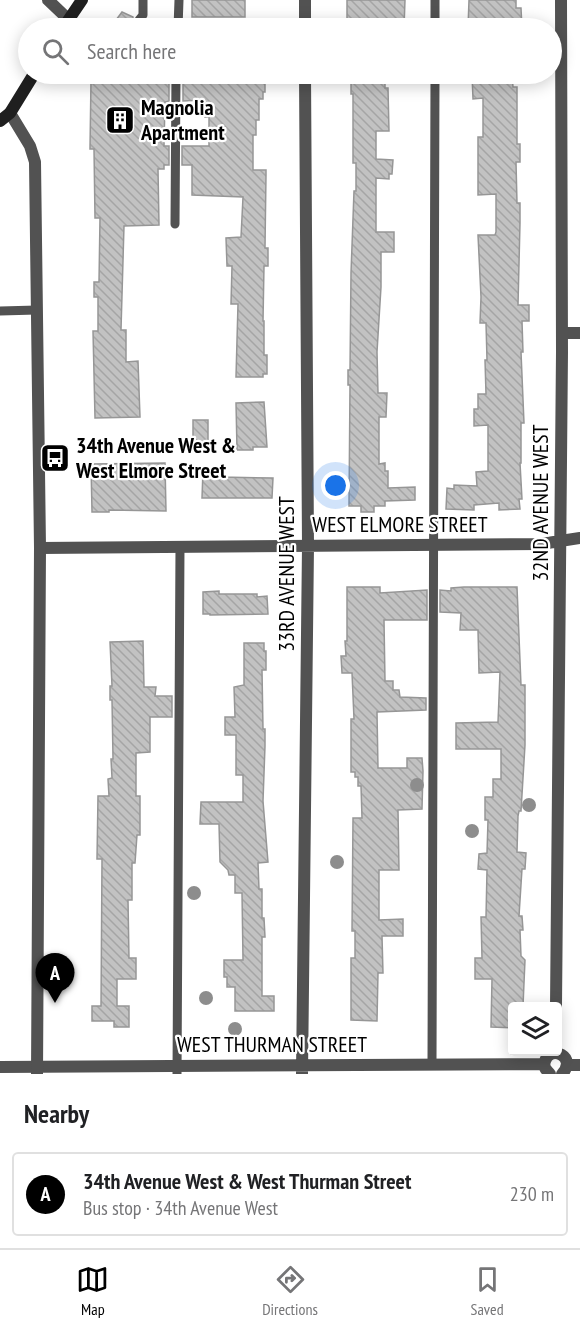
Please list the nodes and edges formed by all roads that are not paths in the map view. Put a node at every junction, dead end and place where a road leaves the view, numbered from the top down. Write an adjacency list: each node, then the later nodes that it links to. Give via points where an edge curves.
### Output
1 (48, 0): 8 (street)
2 (82, 0): 9 (main road)
3 (143, 0): 10 (lane)
4 (179, 0): 11 (lane)
5 (304, 0): 12 (street)
6 (435, 0): 13 (lane)
7 (561, 0): 14 (street, 32ND AVENUE WEST)
8 (60, 18)
9 (71, 18)
10 (141, 18)
11 (178, 18)
12 (305, 18)
13 (435, 18)
14 (561, 18)
15 (27, 84): 20 (main road)
16 (176, 84): 21 (lane)
17 (305, 84): 29 (street, 33RD AVENUE WEST)
18 (435, 84): 28 (lane)
19 (561, 84): 24 (street, 32ND AVENUE WEST)
20 (5, 117): 22 (street, via 30,146 35,162)
21 (175, 224)
22 (37, 310): 23 (lane); 31 (street)
23 (0, 311)
24 (562, 333): 25 (street); 27 (street, 32ND AVENUE WEST)
25 (580, 333)
26 (580, 538): 27 (street, WEST ELMORE STREET)
27 (561, 541): 28 (street, WEST ELMORE STREET); 32 (street, 32ND AVENUE WEST)
28 (432, 545): 29 (street, WEST ELMORE STREET); 33 (lane)
29 (308, 546): 30 (street, WEST ELMORE STREET); 38 (street, 33RD AVENUE WEST)
30 (180, 547): 31 (street, WEST ELMORE STREET); 37 (lane)
31 (40, 548): 36 (street)
32 (556, 1002)
33 (432, 1064): 35 (street, WEST THURMAN STREET); 38 (street, WEST THURMAN STREET)
34 (0, 1067): 36 (street, WEST THURMAN STREET)
35 (547, 1069)
36 (37, 1070): 37 (street, WEST THURMAN STREET)
37 (177, 1070): 38 (street, WEST THURMAN STREET)
38 (302, 1070)

